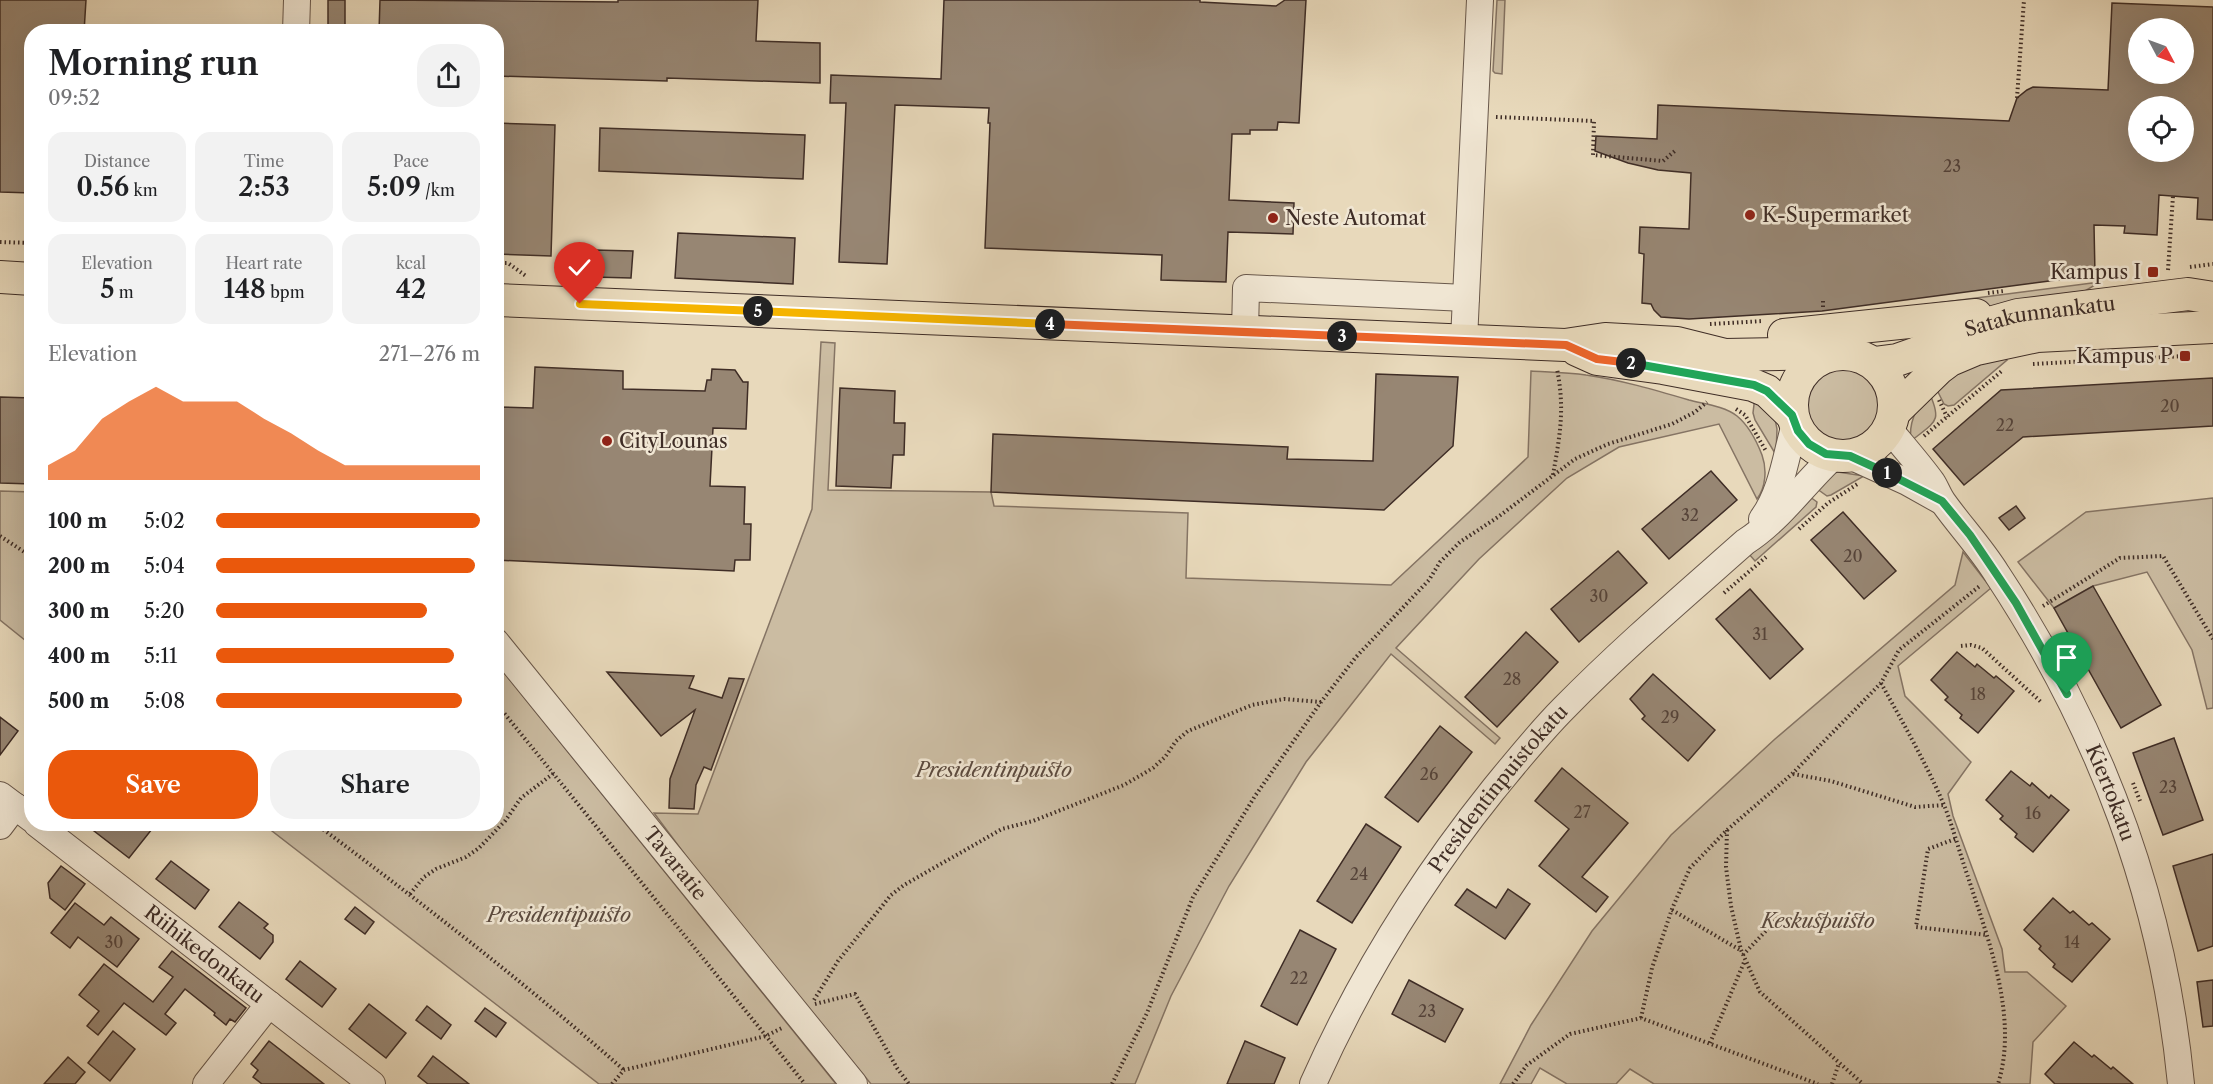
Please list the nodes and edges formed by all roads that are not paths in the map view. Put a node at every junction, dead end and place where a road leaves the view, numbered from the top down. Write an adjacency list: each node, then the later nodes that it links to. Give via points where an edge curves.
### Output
1 (297, 0): 3 (street)
2 (1480, 0): 6 (street)
3 (296, 24)
4 (0, 277): 5 (main road)
5 (24, 278)
6 (1466, 298): 11 (street, via 1246,288); 12 (street)
7 (2213, 298): 9 (main road, Satakunnankatu, via 2188,294)
8 (504, 300): 11 (main road)
9 (2018, 315): 13 (main road, via 2006,311 1823,332); 16 (main road, Satakunnankatu, via 1965,330 1897,360)
10 (2213, 327): 18 (main road, Satakunnankatu, via 2037,336 1976,349 1938,369)
11 (1245, 332): 12 (main road)
12 (1464, 340): 15 (main road)
13 (1677, 343): 14 (main road, via 1725,355); 15 (main road, via 1605,339)
14 (1835, 354): 16 (main road, via 1850,354); 17 (main road, via 1818,359 1804,371 1791,402)
15 (1561, 356): 17 (main road, via 1664,368 1754,385 1767,391)
16 (1874, 363): 18 (main road, via 1884,372 1893,391)
17 (1794, 419): 19 (main road, via 1809,444 1826,454); 21 (street, Presidentinpuistokatu, via 1776,495)
18 (1896, 431): 19 (main road, via 1867,451); 20 (street, Kiertokatu)
19 (1842, 455): 20 (street, Kiertokatu); 21 (street, Presidentinpuistokatu, via 1817,471 1778,516)
20 (1942, 501): 29 (street, Kiertokatu, via 1997,573 2089,737 2135,853 2151,913 2169,993)
21 (1745, 542): 28 (street, Presidentinpuistokatu, via 1628,646 1515,763 1440,860 1396,928 1356,995)
22 (504, 652): 27 (street, Tavaratie)
23 (46, 831): 24 (street, Riihikedonkatu)
24 (269, 1004): 25 (street); 26 (street, Riihikedonkatu)
25 (206, 1084)
26 (372, 1084)
27 (854, 1084)
28 (1313, 1084)
29 (2181, 1084)

